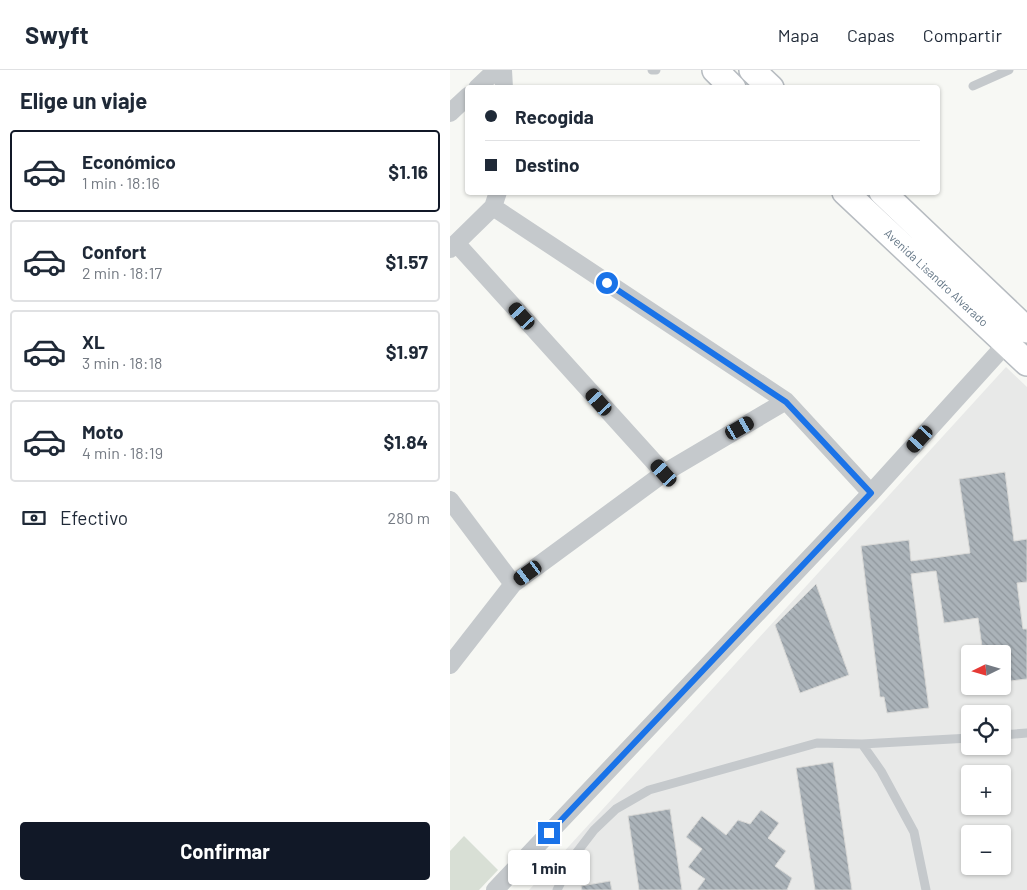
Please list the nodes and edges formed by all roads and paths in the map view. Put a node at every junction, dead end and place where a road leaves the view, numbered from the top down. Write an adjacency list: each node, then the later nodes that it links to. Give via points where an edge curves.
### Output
1 (496, 70): 8 (street)
2 (503, 70): 9 (street)
3 (652, 70): 4 (lane)
4 (656, 70)
5 (715, 70): 10 (street)
6 (752, 70): 11 (street)
7 (1009, 70): 12 (lane)
8 (480, 85)
9 (504, 85)
10 (730, 85)
11 (768, 85)
12 (973, 86)
13 (465, 99): 14 (street)
14 (450, 113)
15 (848, 195): 20 (street, Avenida Lisandro Alvarado)
16 (885, 195): 19 (street, Avenida Lisandro Alvarado)
17 (496, 200): 18 (street); 22 (street)
18 (453, 247): 23 (street)
19 (1027, 330)
20 (1006, 344): 21 (street, Avenida Lisandro Alvarado); 24 (street)
21 (1027, 364)
22 (786, 402): 23 (street); 24 (street)
23 (664, 473): 26 (street)
24 (871, 493): 32 (street)
25 (450, 500): 26 (street)
26 (513, 584): 27 (street)
27 (450, 665)
28 (1027, 733): 29 (lane)
29 (1011, 734)
30 (961, 738): 31 (lane)
31 (862, 744): 33 (lane, via 817,743 649,790 616,809 594,830 574,856); 34 (lane, via 881,771 914,832)
32 (495, 890)
33 (557, 890)
34 (926, 890)

